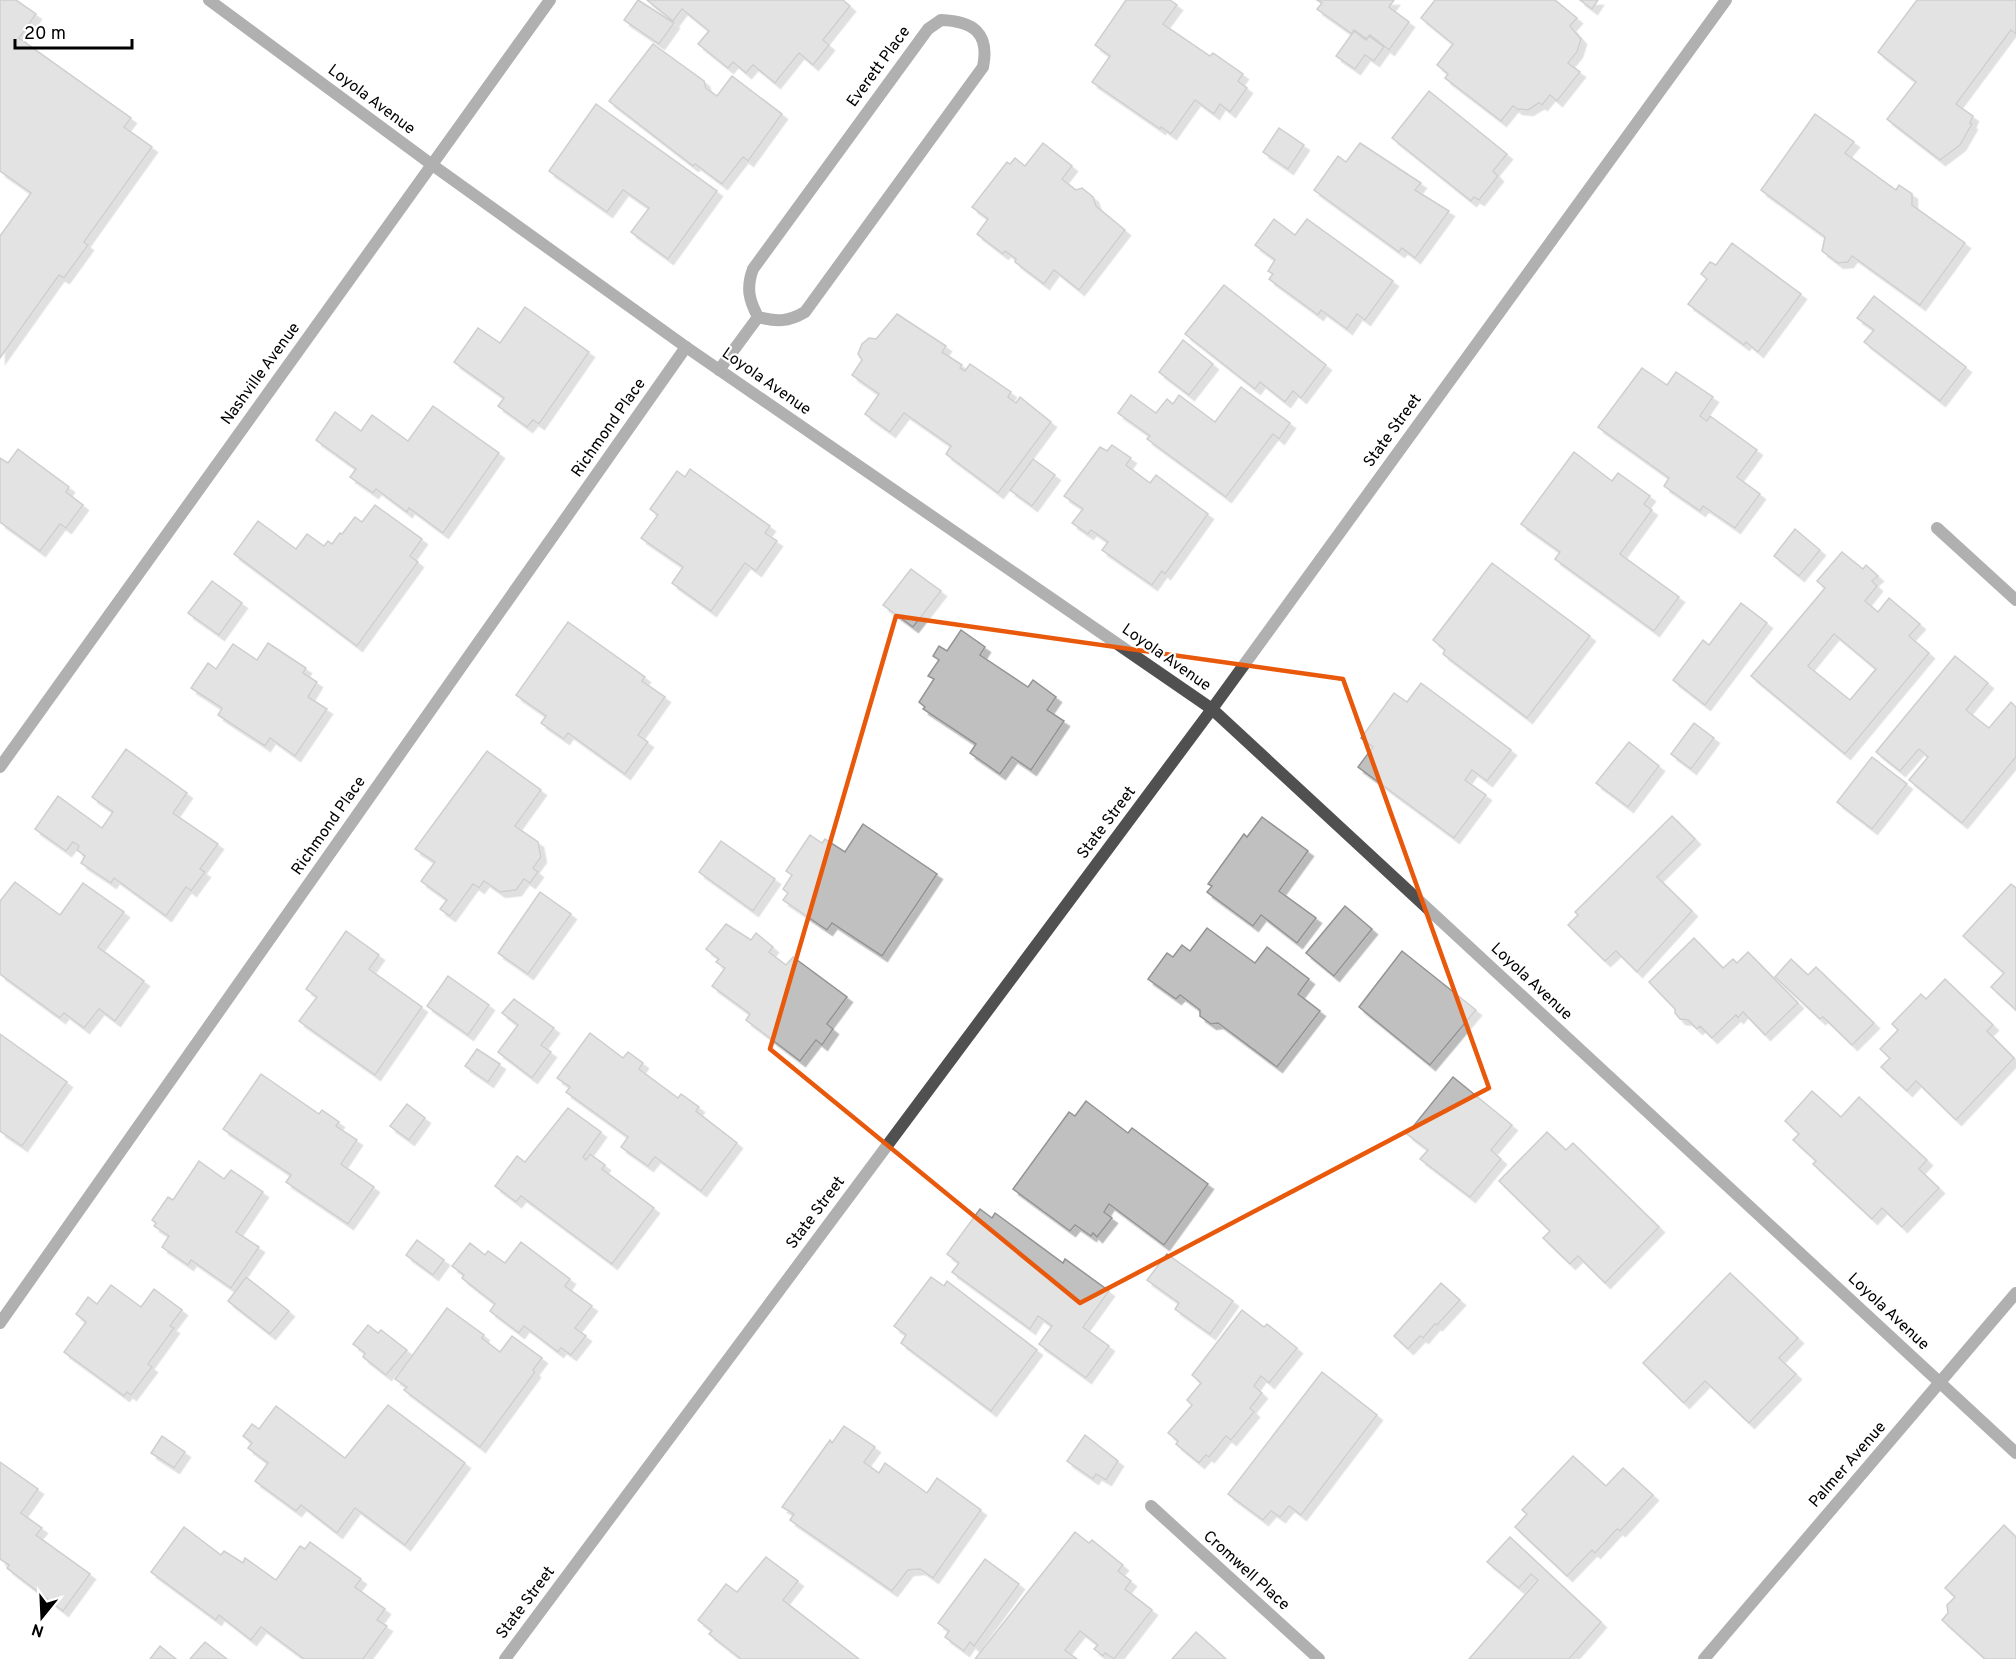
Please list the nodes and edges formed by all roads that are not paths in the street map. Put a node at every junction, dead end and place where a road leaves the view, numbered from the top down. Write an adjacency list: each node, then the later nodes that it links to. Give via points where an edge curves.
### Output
1 (209, 0): 4 (street, Loyola Avenue)
2 (550, 0): 4 (street, Nashville Avenue)
3 (1726, 0): 10 (street, State Street)
4 (431, 164): 6 (street, Loyola Avenue); 11 (street, Nashville Avenue)
5 (758, 317): 5 (street, Everett Place, via 775,322 792,320 805,312 983,67 983,38 972,27 941,20 928,29 753,268 748,282 749,299); 7 (street)
6 (686, 347): 7 (street, Loyola Avenue); 13 (street, Richmond Place)
7 (719, 370): 10 (street, Loyola Avenue)
8 (1937, 528): 9 (street)
9 (2016, 600)
10 (1212, 709): 14 (street, Loyola Avenue); 17 (street, State Street)
11 (0, 767)
12 (2016, 1293): 14 (street, Palmer Avenue)
13 (0, 1323)
14 (1940, 1383): 15 (street, Loyola Avenue); 19 (street, Palmer Avenue)
15 (2016, 1453)
16 (1151, 1506): 18 (street, Cromwell Place)
17 (505, 1659)
18 (1319, 1659)
19 (1704, 1659)

